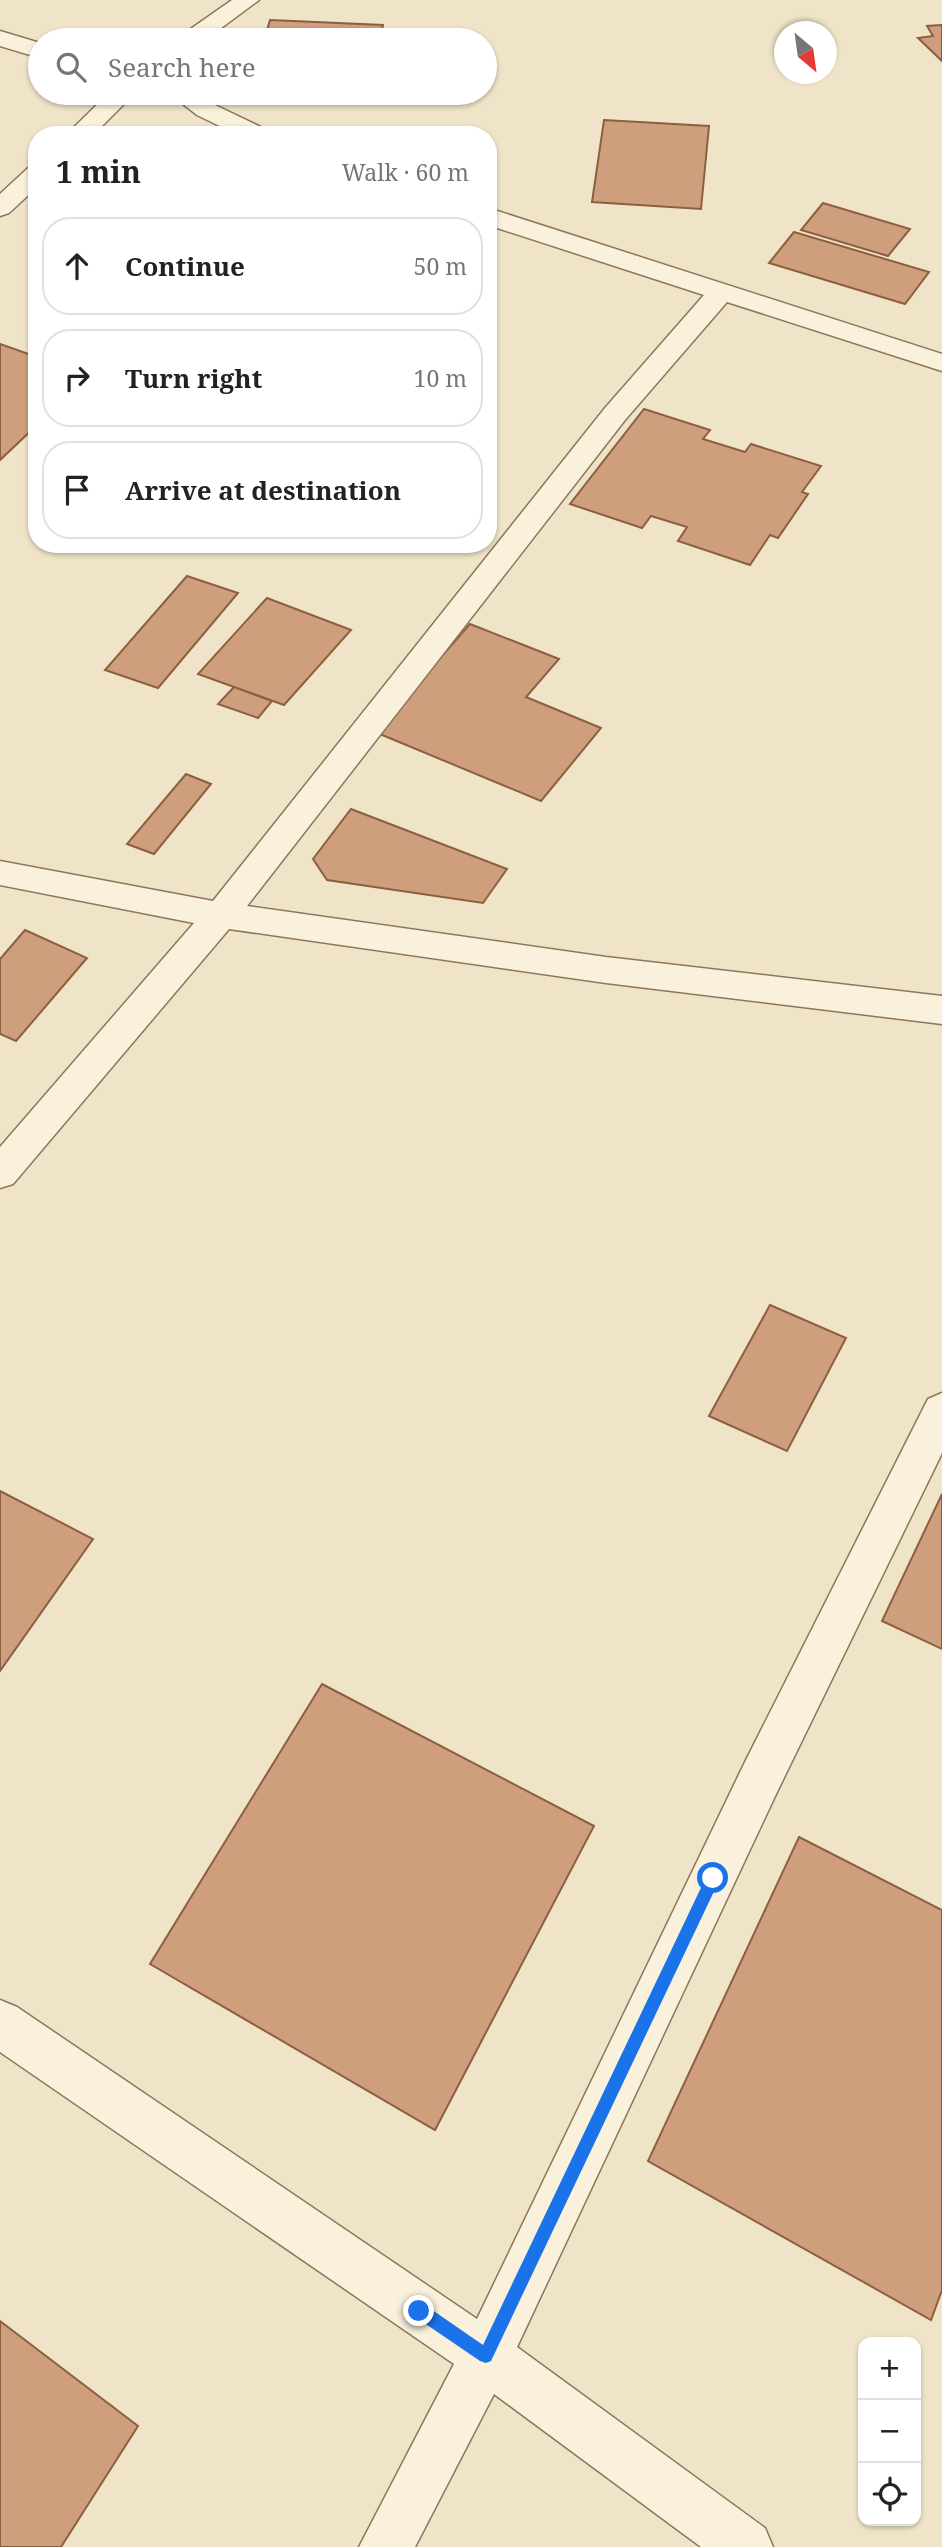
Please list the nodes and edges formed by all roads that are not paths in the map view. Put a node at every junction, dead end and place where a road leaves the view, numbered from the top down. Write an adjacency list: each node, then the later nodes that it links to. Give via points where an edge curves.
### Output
1 (247, 0): 2 (street)
2 (207, 28)
3 (0, 38): 4 (street)
4 (28, 47)
5 (111, 105): 7 (street)
6 (199, 105): 8 (street)
7 (88, 126)
8 (239, 126)
9 (28, 182): 10 (street)
10 (0, 208)
11 (497, 219): 12 (street)
12 (721, 292): 13 (street); 15 (street, via 615,414)
13 (940, 358)
14 (0, 873): 15 (street)
15 (221, 915): 16 (street, via 606,970); 17 (street)
16 (942, 1010)
17 (0, 1173)
18 (942, 1411): 20 (street, via 761,1777)
19 (0, 2024): 20 (street)
20 (486, 2356): 21 (street); 22 (street)
21 (386, 2547)
22 (746, 2547)

